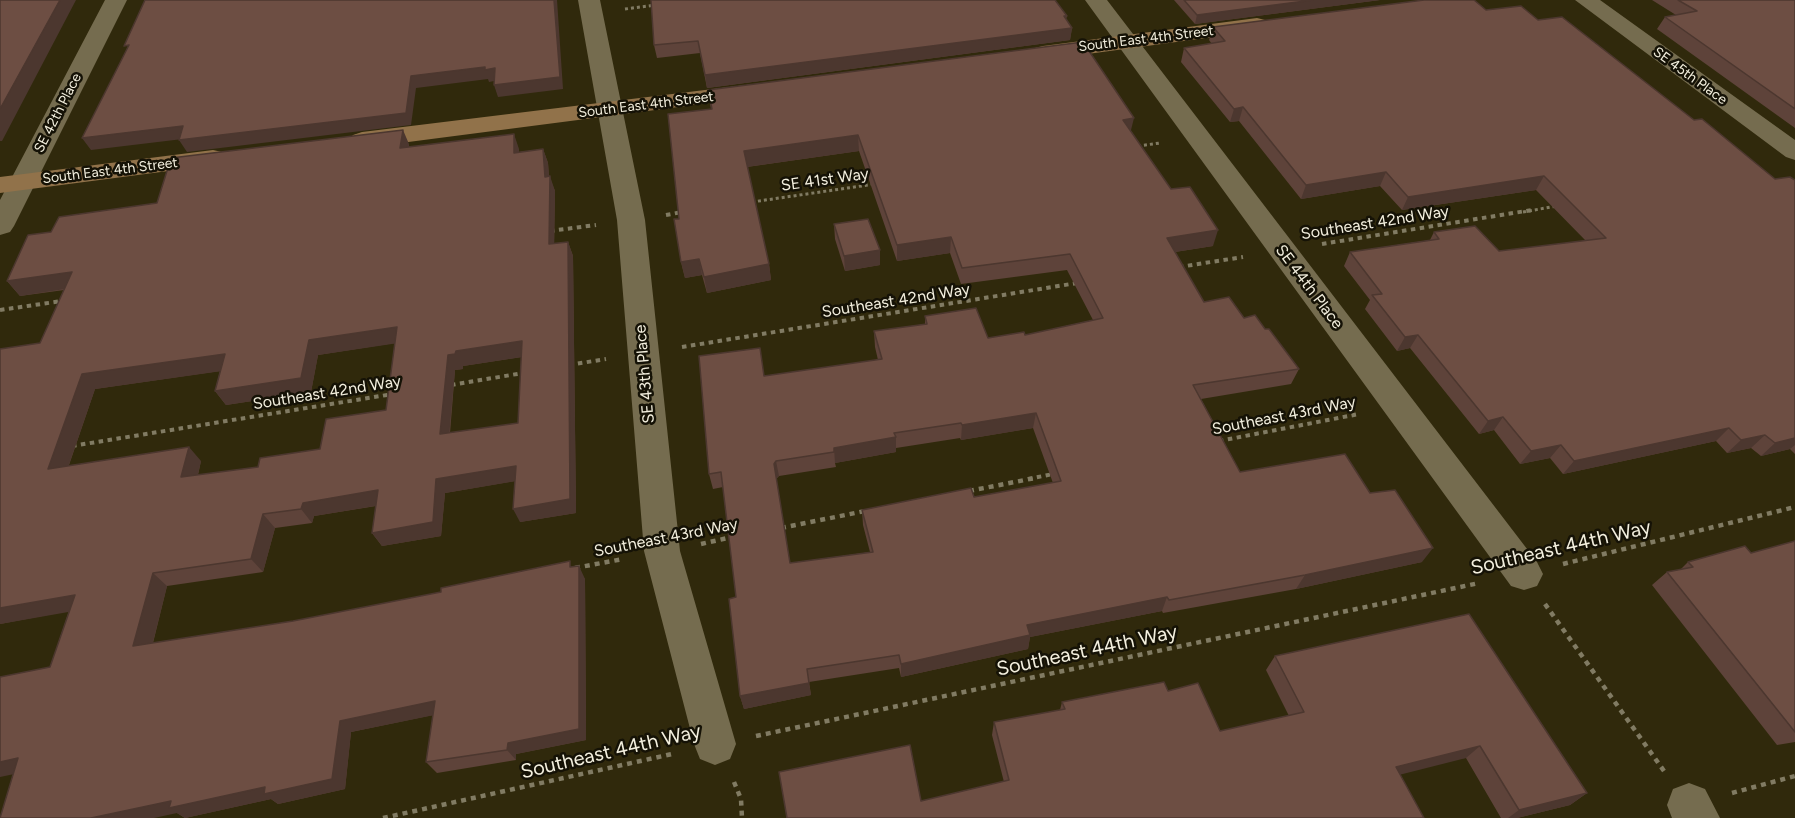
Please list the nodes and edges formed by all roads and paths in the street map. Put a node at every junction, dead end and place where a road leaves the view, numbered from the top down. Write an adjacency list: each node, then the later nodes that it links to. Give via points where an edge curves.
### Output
1 (116, 0): 16 (street, SE 42th Place)
2 (1096, 0): 7 (street, SE 44th Place)
3 (1586, 0): 14 (street, SE 45th Place)
4 (657, 5): 5 (path)
5 (590, 6): 10 (street, SE 43th Place)
6 (1282, 22): 7 (street, South East 4th Street)
7 (1128, 42): 8 (street, South East 4th Street); 11 (street, SE 44th Place)
8 (1022, 56)
9 (774, 88): 10 (street, South East 4th Street)
10 (609, 110): 12 (street, South East 4th Street); 21 (street, SE 43th Place)
11 (1198, 138): 13 (path); 24 (street, SE 44th Place)
12 (340, 143)
13 (1127, 148)
14 (1795, 152)
15 (234, 156): 16 (street, South East 4th Street)
16 (12, 183): 22 (street, SE 42th Place)
17 (879, 184): 18 (path, SE 41st Way)
18 (749, 203)
19 (1562, 205): 24 (path, Southeast 42nd Way)
20 (690, 211): 21 (path)
21 (631, 220): 23 (path); 29 (street, SE 43th Place)
22 (0, 226)
23 (549, 231)
24 (1282, 250): 25 (path, Southeast 42nd Way); 34 (street, SE 44th Place)
25 (1175, 268)
26 (1081, 283): 29 (path, Southeast 42nd Way)
27 (70, 300): 28 (path)
28 (0, 310)
29 (642, 354): 30 (path, Southeast 42nd Way); 43 (street, SE 43th Place)
30 (561, 367)
31 (526, 373): 32 (path)
32 (444, 386)
33 (397, 393): 36 (path, Southeast 42nd Way)
34 (1398, 406): 35 (path, Southeast 43rd Way); 45 (street, SE 44th Place)
35 (1211, 443)
36 (70, 447)
37 (1059, 473): 38 (path)
38 (966, 491)
39 (1795, 507): 45 (path, Southeast 44th Way)
40 (872, 510): 41 (path)
41 (779, 528)
42 (744, 535): 43 (path, Southeast 43rd Way)
43 (662, 551): 44 (path, Southeast 43rd Way); 46 (street, SE 43th Place)
44 (569, 570)
45 (1524, 574): 46 (path, Southeast 44th Way); 47 (path)
46 (715, 744): 48 (path, Southeast 44th Way)
47 (1693, 812)
48 (383, 818)

